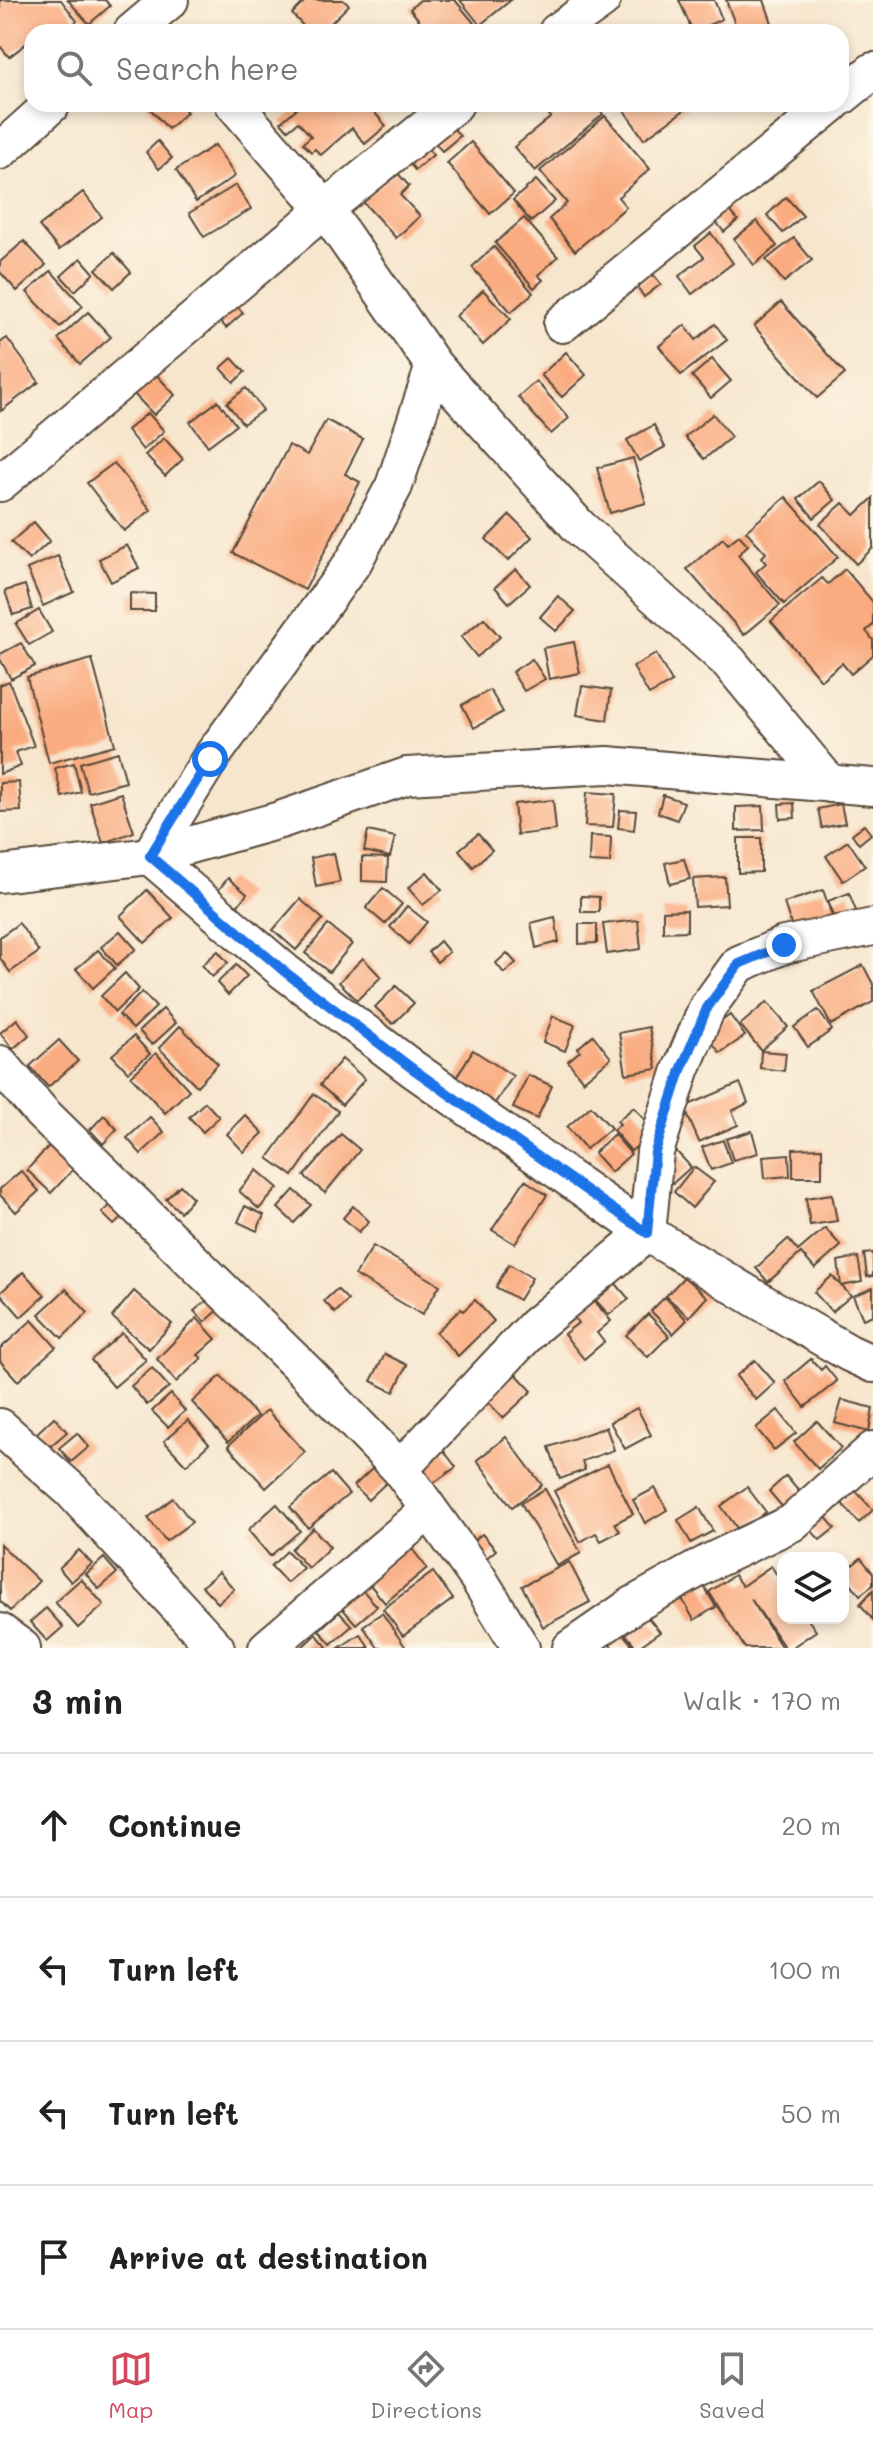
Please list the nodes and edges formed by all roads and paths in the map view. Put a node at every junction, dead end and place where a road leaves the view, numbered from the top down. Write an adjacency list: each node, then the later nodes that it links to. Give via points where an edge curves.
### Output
1 (602, 0): 2 (street)
2 (568, 24)
3 (873, 71): 4 (street)
4 (849, 90)
5 (43, 112): 9 (street)
6 (241, 112): 10 (street)
7 (445, 112): 10 (street)
8 (822, 112): 11 (street)
9 (0, 151)
10 (325, 209): 12 (street); 13 (street)
11 (562, 324)
12 (434, 366): 14 (street, via 579,527 729,662); 16 (street, via 394,486 354,561 210,759)
13 (0, 483)
14 (830, 784): 15 (street); 16 (street, via 607,765 407,776 280,820)
15 (873, 787)
16 (150, 856): 17 (street); 20 (street, via 285,972)
17 (0, 874)
18 (873, 927): 20 (street, via 784,945 739,964 707,1008 681,1070 655,1152)
19 (0, 1064): 24 (street, via 41,1112)
20 (647, 1233): 21 (street); 24 (street, via 535,1326)
21 (873, 1364)
22 (0, 1427): 28 (street, via 71,1490)
23 (873, 1450): 31 (street, via 792,1523 633,1605)
24 (400, 1469): 25 (street)
25 (429, 1510): 29 (street); 30 (street)
26 (0, 1632): 27 (street)
27 (22, 1648)
28 (216, 1648)
29 (267, 1648)
30 (521, 1648)
31 (571, 1648)

